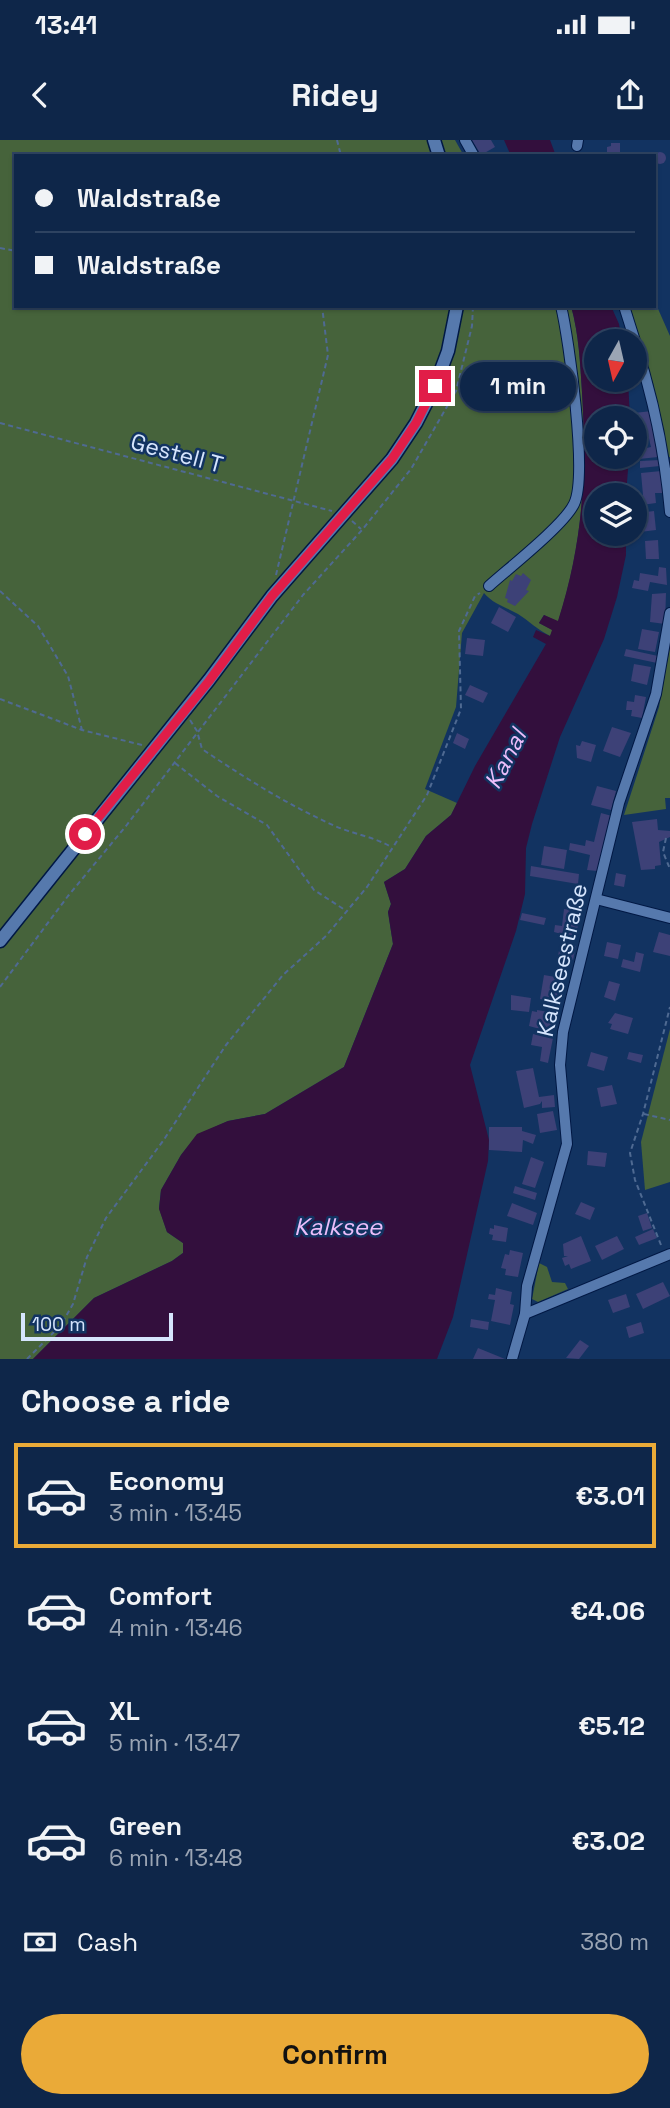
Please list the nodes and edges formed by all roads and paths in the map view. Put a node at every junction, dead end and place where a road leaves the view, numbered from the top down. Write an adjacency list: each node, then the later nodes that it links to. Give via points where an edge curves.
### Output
1 (322, 308): 9 (path, via 328,355)
2 (457, 308): 11 (street, via 444,363 416,423)
3 (473, 308): 12 (path, via 456,391 411,469)
4 (561, 308): 13 (street, via 573,369 575,503)
5 (625, 308): 6 (street)
6 (631, 329)
7 (648, 382): 10 (street)
8 (0, 423): 9 (path, Gestell T)
9 (293, 500): 11 (path, Gestell T); 15 (path)
10 (670, 512)
11 (345, 515): 12 (path); 15 (street)
12 (362, 530): 20 (path, via 303,595)
13 (489, 586): 24 (path, via 475,596 459,631 461,709 427,795)
14 (0, 591): 19 (path, via 38,626 68,676)
15 (272, 596): 18 (street)
16 (670, 613): 26 (street, Kalkseestraße, via 656,694 619,803)
17 (0, 699): 19 (path)
18 (183, 712): 20 (path); 21 (street)
19 (82, 730): 21 (path)
20 (197, 731): 22 (path); 24 (path, via 202,750 278,798)
21 (153, 748): 29 (street)
22 (174, 762): 27 (path, via 217,796 267,825 314,890); 30 (path)
23 (666, 838): 25 (path, via 663,852)
24 (392, 848): 27 (path)
25 (670, 869)
26 (596, 899): 28 (street); 35 (street, Kalkseestraße, via 563,1032 560,1065 567,1144 527,1286)
27 (346, 910): 36 (path, via 326,936 283,975 226,1045 106,1218 61,1325)
28 (670, 918)
29 (0, 941)
30 (0, 987)
31 (670, 1007): 32 (path)
32 (643, 1114): 33 (path); 34 (path, via 629,1153 635,1180)
33 (670, 1120)
34 (668, 1255): 35 (street)
35 (525, 1314): 37 (street, Kalkseestraße)
36 (27, 1359)
37 (512, 1359)

